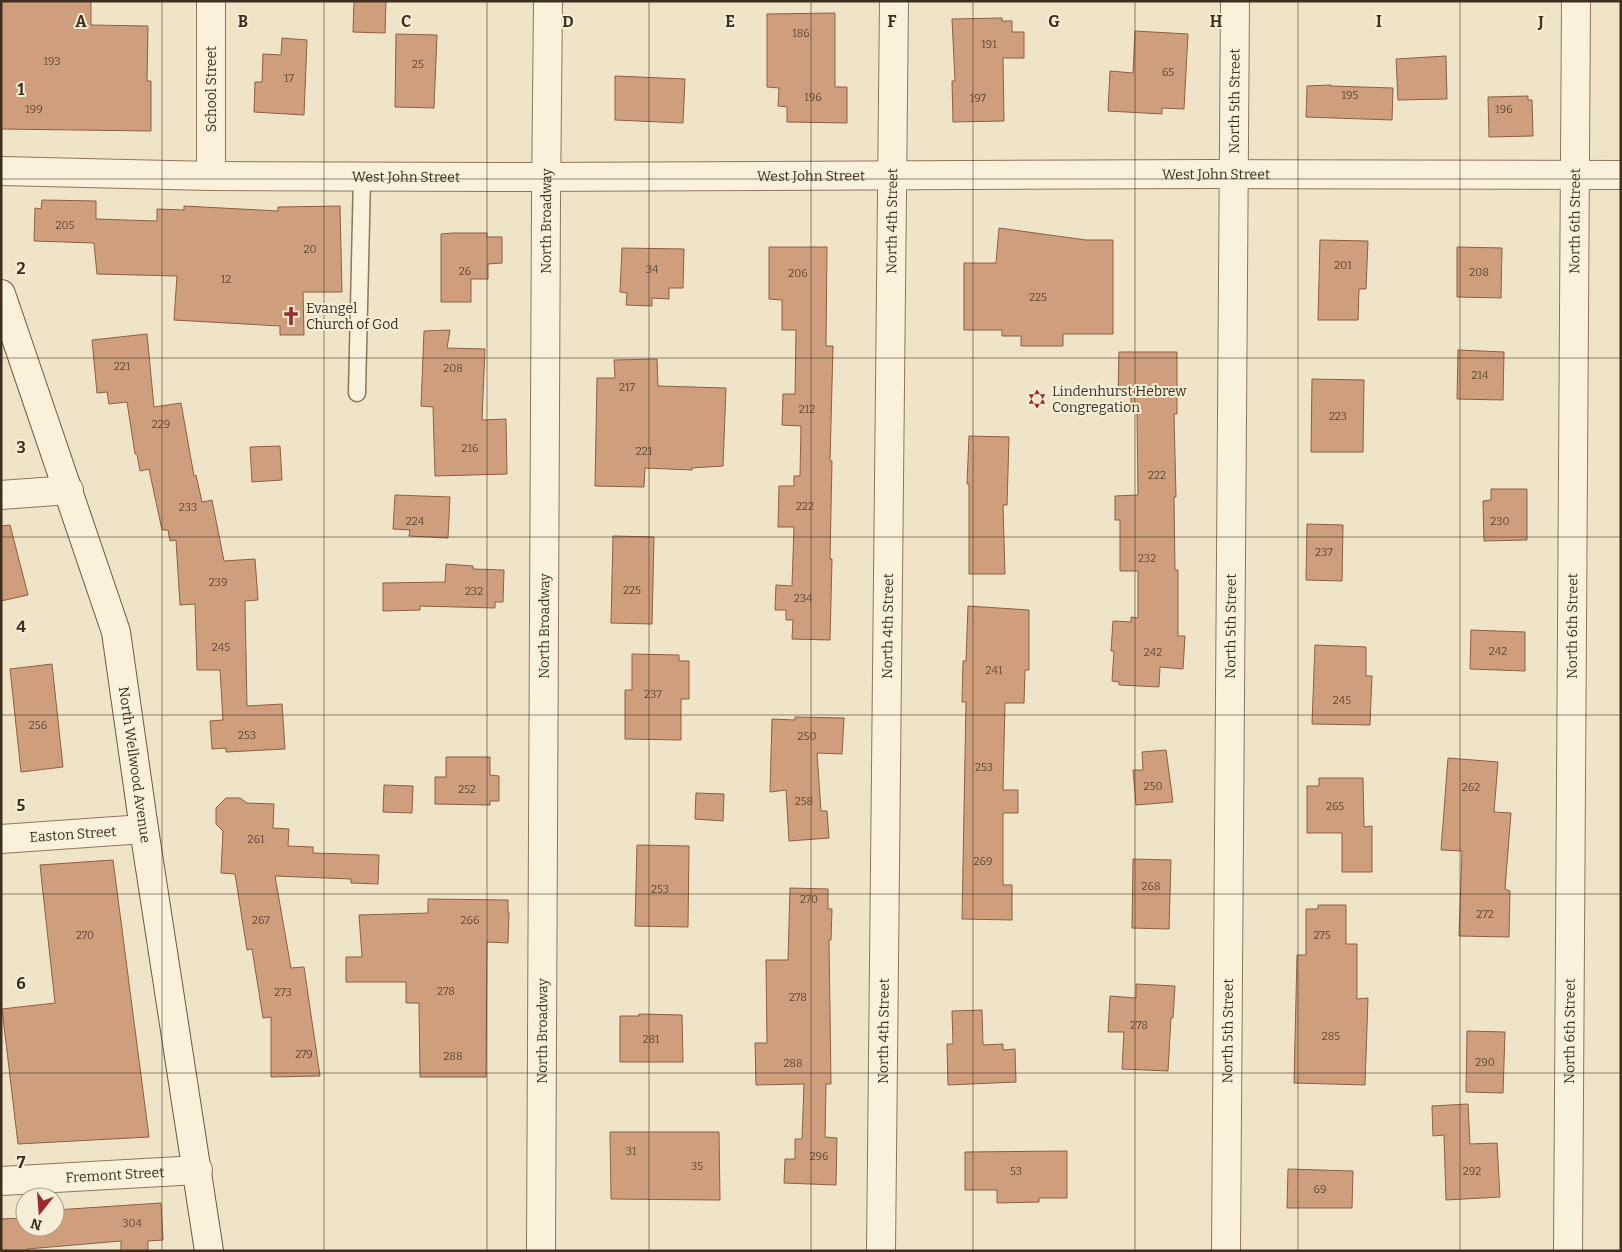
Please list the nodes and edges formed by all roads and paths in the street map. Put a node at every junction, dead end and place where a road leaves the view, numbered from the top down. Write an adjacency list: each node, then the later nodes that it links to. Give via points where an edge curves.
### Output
1 (212, 1): 10 (street, School Street)
2 (548, 1): 13 (street, North Broadway)
3 (894, 1): 12 (street, North 4th Street)
4 (1235, 1): 7 (street, North 5th Street)
5 (1576, 1): 8 (street, North 6th Street)
6 (1, 171): 10 (street, West John Street)
7 (1234, 174): 8 (street, West John Street); 12 (street, West John Street); 26 (street, North 5th Street)
8 (1575, 175): 9 (street, West John Street); 27 (street, North 6th Street)
9 (1621, 175)
10 (211, 176): 11 (street, West John Street)
11 (362, 176): 13 (street, West John Street); 16 (lane)
12 (893, 176): 13 (street, West John Street); 25 (street, North 4th Street)
13 (546, 177): 24 (street, North Broadway)
14 (1, 294): 15 (street, North Wellwood Avenue)
15 (7, 330): 17 (street, North Wellwood Avenue)
16 (357, 392)
17 (68, 490): 18 (street); 19 (street, North Wellwood Avenue, via 116,632)
18 (1, 495)
19 (144, 829): 20 (street, Easton Street); 21 (street, North Wellwood Avenue)
20 (1, 839)
21 (198, 1170): 22 (street, Fremont Street); 23 (street, North Wellwood Avenue)
22 (1, 1181)
23 (209, 1251)
24 (541, 1251)
25 (881, 1251)
26 (1226, 1251)
27 (1568, 1251)

